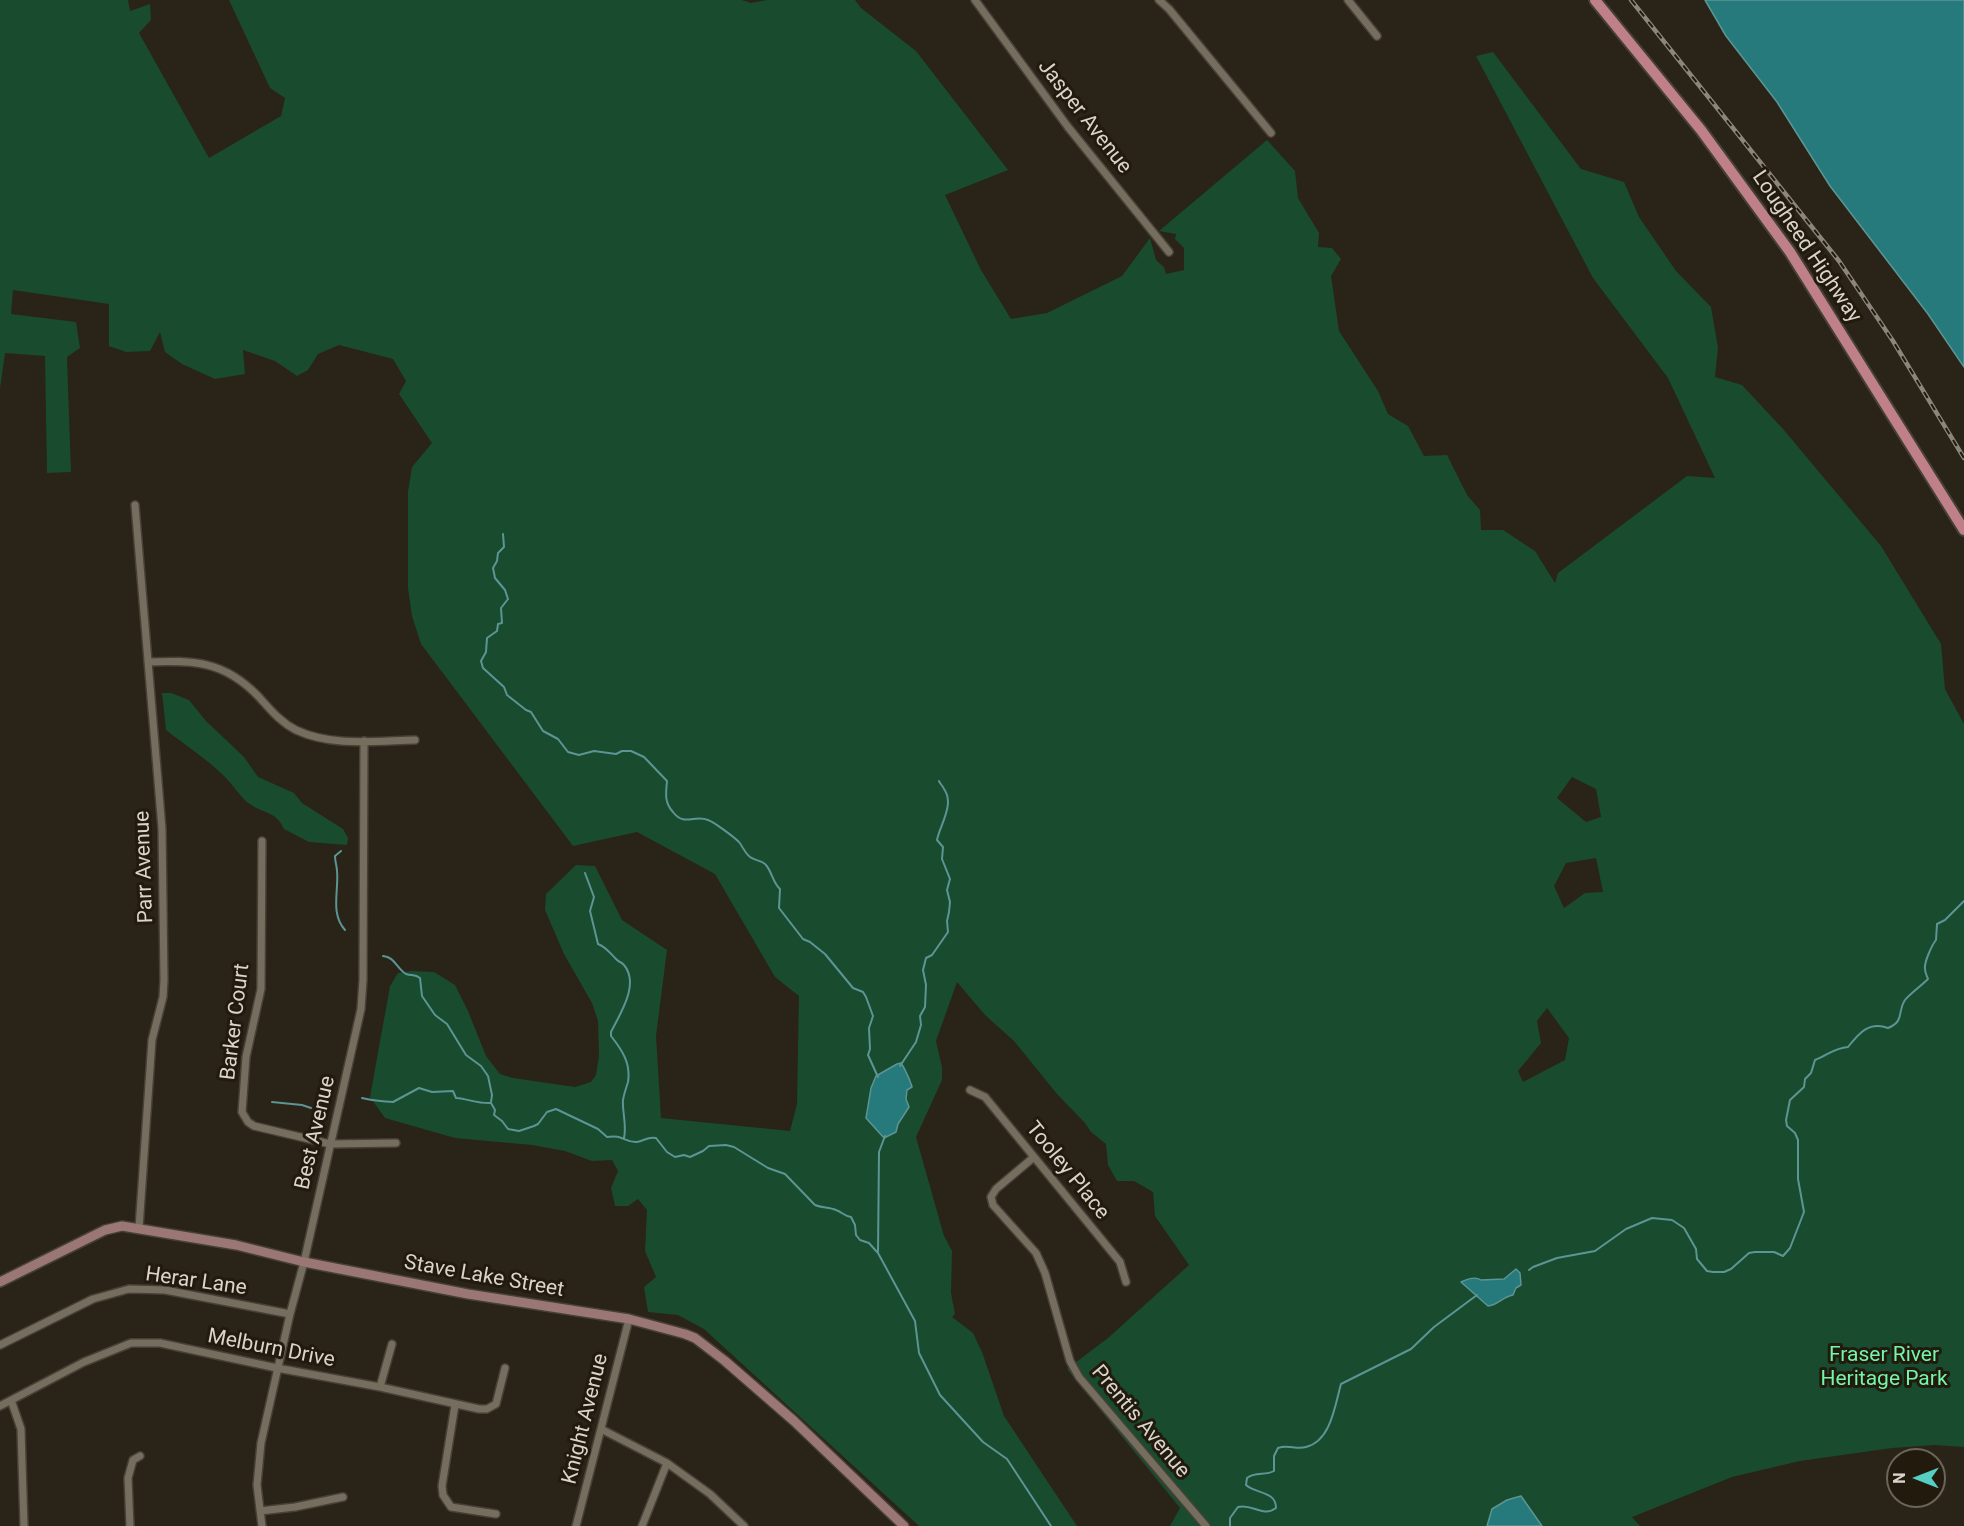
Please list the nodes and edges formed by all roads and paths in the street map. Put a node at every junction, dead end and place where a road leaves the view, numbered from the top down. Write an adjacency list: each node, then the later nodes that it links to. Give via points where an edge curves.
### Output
1 (975, 0): 7 (street, Jasper Avenue, via 1068,127)
2 (1159, 0): 6 (street)
3 (1348, 0): 5 (street)
4 (1595, 0): 9 (main road, Lougheed Highway, via 1701,130 1790,252)
5 (1377, 36)
6 (1271, 133)
7 (1169, 252)
8 (135, 505): 10 (street, Parr Avenue)
9 (1964, 530)
10 (148, 662): 12 (street, via 209,664 247,686 275,715 297,730 323,739); 18 (street, Parr Avenue, via 162,829 164,980 152,1040)
11 (415, 740): 12 (street)
12 (364, 741): 16 (street, Best Avenue, via 362,995)
13 (262, 840): 16 (street, Barker Court, via 261,989 246,1057 242,1112 254,1126)
14 (970, 1090): 17 (street, Tooley Place, via 985,1097)
15 (396, 1143): 16 (street, Barker Court)
16 (330, 1144): 19 (street, Best Avenue)
17 (1034, 1157): 21 (street, Tooley Place, via 1120,1262); 45 (street, Prentis Avenue, via 996,1189 991,1197 993,1205 1036,1253 1079,1377)
18 (139, 1228): 19 (main road, Stave Lake Street); 20 (main road, Stave Lake Street, via 105,1230)
19 (304, 1262): 22 (street, Best Avenue); 23 (main road, Stave Lake Street, via 468,1294)
20 (0, 1282)
21 (1126, 1282)
22 (290, 1314): 25 (street, Herar Lane, via 165,1290 129,1289 93,1299); 26 (street, Best Avenue)
23 (628, 1319): 32 (street, Knight Avenue); 44 (main road, Stave Lake Street, via 685,1334 709,1348 794,1421)
24 (392, 1344): 28 (street)
25 (0, 1345)
26 (278, 1368): 28 (street, Melburn Drive); 29 (street, Melburn Drive, via 160,1343 131,1343 84,1362); 36 (street, Best Avenue, via 257,1468)
27 (505, 1368): 30 (street, Melburn Drive, via 496,1404 487,1409)
28 (380, 1387): 30 (street, Melburn Drive)
29 (11, 1400): 31 (street, Melburn Drive); 38 (street, via 21,1429)
30 (455, 1405): 37 (street, via 443,1495 451,1506)
31 (0, 1406)
32 (601, 1429): 34 (street); 41 (street, Knight Avenue)
33 (140, 1456): 39 (street, via 133,1460 128,1478)
34 (667, 1463): 42 (street); 43 (street, via 710,1494)
35 (343, 1497): 36 (street)
36 (260, 1511): 40 (street, Best Avenue)
37 (496, 1514)
38 (24, 1526)
39 (130, 1526)
40 (262, 1526)
41 (576, 1526)
42 (642, 1526)
43 (744, 1526)
44 (904, 1526)
45 (1206, 1526)

